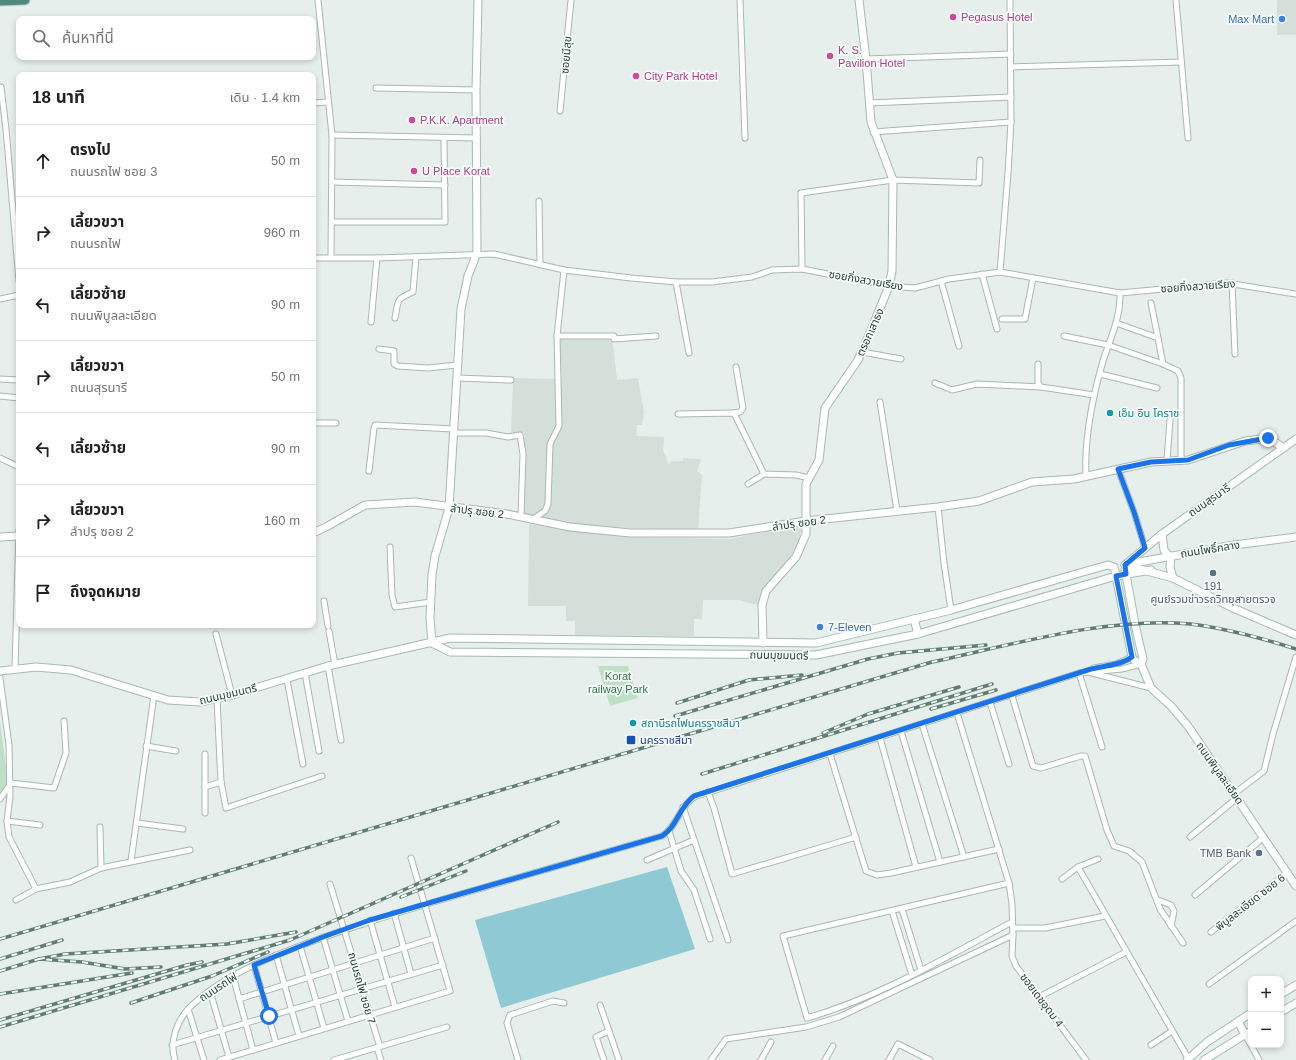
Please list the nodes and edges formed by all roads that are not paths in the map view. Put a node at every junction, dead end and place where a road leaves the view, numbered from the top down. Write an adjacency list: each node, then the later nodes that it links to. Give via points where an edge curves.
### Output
1 (26, 0): 9 (highway)
2 (318, 0): 18 (street)
3 (478, 0): 16 (main road)
4 (571, 0): 21 (street, ซอยมีสุข)
5 (740, 0): 27 (street)
6 (859, 0): 11 (main road, ตรอกเสาธง)
7 (1010, 0): 10 (street)
8 (1176, 0): 12 (street)
9 (0, 1)
10 (1010, 54): 11 (street); 13 (street)
11 (866, 59): 20 (main road, ตรอกเสาธง)
12 (1181, 62): 13 (street); 28 (street)
13 (1011, 67): 17 (street)
14 (1, 86): 35 (street)
15 (376, 88): 16 (street)
16 (476, 90): 26 (main road)
17 (1011, 97): 20 (street); 22 (street)
18 (328, 102): 19 (street); 24 (street)
19 (316, 103)
20 (869, 103): 23 (main road, ตรอกเสาธง)
21 (560, 111)
22 (1011, 122): 23 (street); 44 (street)
23 (873, 132): 30 (main road, ตรอกเสาธง)
24 (332, 135): 25 (street); 31 (street)
25 (444, 138): 26 (street); 32 (street)
26 (476, 138): 36 (main road)
27 (745, 138)
28 (1188, 138)
29 (980, 160): 30 (street, via 980,183)
30 (893, 180): 42 (street, via 801,193); 50 (main road, ตรอกเสาธง, via 893,254)
31 (332, 182): 32 (street); 34 (street)
32 (445, 185): 34 (street, via 445,222)
33 (539, 201): 41 (street)
34 (332, 222): 37 (street)
35 (16, 246)
36 (477, 253): 38 (street, ซอยกิ่งสวายเรียง); 41 (street, ซอยกิ่งสวายเรียง, via 494,254); 74 (main road, via 464,295)
37 (331, 257): 39 (street, ซอยกิ่งสวายเรียง); 40 (street, ซอยกิ่งสวายเรียง)
38 (416, 257): 40 (street, ซอยกิ่งสวายเรียง); 56 (street, via 413,292 401,296)
39 (316, 258)
40 (377, 258): 58 (street)
41 (540, 265): 43 (street, ซอยกิ่งสวายเรียง)
42 (802, 269): 48 (street, ซอยกิ่งสวายเรียง, via 772,270 752,277 712,282); 50 (street, ซอยกิ่งสวายเรียง)
43 (564, 270): 48 (street, ซอยกิ่งสวายเรียง); 61 (street)
44 (1000, 272): 45 (street, ซอยกิ่งสวายเรียง); 46 (street, ซอยกิ่งสวายเรียง)
45 (982, 274): 47 (street, ซอยกิ่งสวายเรียง); 60 (street)
46 (1034, 278): 51 (street, ซอยกิ่งสวายเรียง); 57 (street, via 1025,319)
47 (941, 281): 50 (street, ซอยกิ่งสวายเรียง, via 923,288); 66 (street)
48 (676, 282): 69 (street)
49 (1232, 283): 51 (street, ซอยกิ่งสวายเรียง); 52 (street, ซอยกิ่งสวายเรียง); 70 (street)
50 (889, 286): 68 (main road, ตรอกเสาธง)
51 (1120, 293): 59 (street)
52 (1296, 294)
53 (16, 296): 54 (street)
54 (0, 299)
55 (1151, 303): 64 (street)
56 (395, 318)
57 (1002, 319)
58 (371, 322)
59 (1116, 323): 64 (street); 65 (street)
60 (997, 329)
61 (557, 336): 62 (street); 110 (street, via 559,426 550,444 546,511)
62 (656, 336)
63 (1064, 336): 65 (street)
64 (1158, 338): 73 (street)
65 (1108, 345): 73 (street); 76 (street)
66 (960, 346)
67 (379, 349): 74 (street, via 394,352 394,364 398,366)
68 (862, 352): 71 (street); 104 (main road, ตรอกเสาธง, via 825,408 819,460)
69 (689, 353)
70 (1236, 354)
71 (901, 359)
72 (1038, 364): 82 (street, via 1038,382)
73 (1163, 364): 98 (street, via 1175,368 1181,378)
74 (457, 366): 77 (main road)
75 (736, 367): 88 (street, via 743,408 740,412)
76 (1100, 374): 83 (street); 84 (street)
77 (457, 378): 80 (street); 93 (main road)
78 (0, 379): 79 (street)
79 (16, 380)
80 (511, 380)
81 (935, 383): 82 (street, via 952,390 976,384)
82 (1041, 387): 84 (street)
83 (1157, 388)
84 (1094, 395): 103 (street, via 1087,434)
85 (0, 396): 86 (street)
86 (16, 398)
87 (880, 402): 108 (street)
88 (734, 413): 89 (street); 102 (street)
89 (678, 414)
90 (1170, 420): 97 (street)
91 (316, 423): 92 (street)
92 (336, 423)
93 (454, 431): 101 (street, via 375,425); 107 (main road); 109 (street, via 508,437 520,435 523,454)
94 (1296, 439): 95 (main road, ถนนสุรนารี)
95 (1282, 447): 98 (main road, ลำปรุ ซอย 2, via 1268,438 1245,441); 114 (main road, ถนนสุรนารี)
96 (0, 459): 99 (street)
97 (1167, 460): 98 (main road, ลำปรุ ซอย 2); 100 (main road, ลำปรุ ซอย 2)
98 (1181, 461)
99 (16, 466)
100 (1118, 469): 103 (main road, ลำปรุ ซอย 2); 118 (street)
101 (369, 471)
102 (764, 474): 104 (street); 105 (street)
103 (1086, 477): 106 (main road, ลำปรุ ซอย 2, via 1032,482 979,501)
104 (809, 478): 111 (main road, ตรอกเสาธง, via 806,492)
105 (748, 484)
106 (938, 507): 108 (main road, ลำปรุ ซอย 2); 128 (street)
107 (449, 508): 109 (main road, ลำปรุ ซอย 2); 112 (main road, ลำปรุ ซอย 2, via 415,502 366,505); 127 (main road, via 435,556)
108 (897, 511): 111 (main road, ลำปรุ ซอย 2)
109 (522, 516): 110 (main road, ลำปรุ ซอย 2)
110 (532, 520): 111 (main road, ลำปรุ ซอย 2, via 630,533 729,533)
111 (806, 521): 134 (main road, ตรอกเสาธง, via 806,534 796,557 766,591 762,605)
112 (316, 532)
113 (16, 534): 115 (main road)
114 (1162, 534): 118 (main road, ถนนสุรนารี); 119 (main road, via 1164,550)
115 (0, 537)
116 (1296, 537): 119 (main road, ถนนโพธิ์กลาง, via 1234,544)
117 (390, 547): 127 (street, via 395,607)
118 (1145, 548): 120 (main road, ถนนสุรนารี)
119 (1170, 556): 120 (main road, ถนนโพธิ์กลาง); 125 (main road)
120 (1125, 565): 121 (main road, ถนนโพธิ์กลาง); 122 (main road); 123 (main road, ถนนพิบูลละเอียด)
121 (1114, 567): 124 (main road); 128 (main road, ถนนมุขมนตรี, via 1108,565)
122 (1151, 570): 123 (main road, ถนนมุขมนตรี); 125 (main road)
123 (1126, 574): 124 (main road, ถนนมุขมนตรี); 139 (main road, ถนนพิบูลละเอียด, via 1143,659)
124 (1116, 576): 132 (main road, ถนนมุขมนตรี); 137 (main road)
125 (1173, 578): 133 (main road)
126 (324, 601): 140 (street)
127 (431, 602): 135 (main road)
128 (951, 610): 129 (main road, ถนนมุขมนตรี)
129 (914, 619): 132 (main road); 134 (main road, ถนนมุขมนตรี, via 816,643)
130 (16, 623): 141 (street)
131 (216, 634): 150 (street)
132 (918, 634): 136 (main road, ถนนมุขมนตรี, via 816,655)
133 (1296, 635)
134 (763, 642): 135 (main road, ถนนมุขมนตรี, via 450,638); 136 (main road, ตรอกเสาธง)
135 (432, 643): 136 (main road, ถนนมุขมนตรี, via 450,652); 140 (main road, ถนนมุขมนตรี)
136 (767, 655)
137 (1132, 657): 139 (main road, ถนนพิบูลละเอียด); 143 (street)
138 (1296, 657): 173 (street, via 1264,771)
139 (1141, 664): 143 (street); 148 (main road, ถนนพิบูลละเอียด)
140 (332, 666): 144 (main road, ถนนมุขมนตรี); 159 (street)
141 (15, 668): 142 (main road, ถนนมุขมนตรี); 149 (main road, ถนนมุขมนตรี, via 53,667 71,670)
142 (0, 671)
143 (1086, 672): 145 (street); 148 (street)
144 (305, 673): 147 (main road, ถนนมุขมนตรี); 163 (street)
145 (1079, 673): 151 (street); 161 (street)
146 (0, 678): 170 (street, via 8,730)
147 (287, 680): 150 (main road, ถนนมุขมนตรี); 166 (street)
148 (1151, 688): 173 (main road, ถนนพิบูลละเอียด, via 1188,726)
149 (154, 695): 152 (main road, ถนนมุขมนตรี, via 181,702); 160 (street)
150 (232, 695): 152 (main road, ถนนมุขมนตรี)
151 (1012, 696): 153 (street); 207 (street, via 1033,766 1041,768 1086,756 1114,846 1129,851 1142,862)
152 (217, 699): 169 (street)
153 (990, 702): 154 (street); 167 (street)
154 (957, 713): 156 (street); 187 (street, ซอยเดชอุดม 4)
155 (64, 722): 170 (street, via 66,753 54,788)
156 (922, 724): 157 (street); 190 (street)
157 (902, 731): 158 (street); 195 (street)
158 (880, 738): 165 (street); 198 (street)
159 (341, 740)
160 (146, 746): 162 (street); 178 (street)
161 (1102, 747)
162 (176, 751)
163 (319, 751)
164 (205, 754): 171 (street)
165 (830, 754): 172 (street); 184 (street)
166 (303, 764)
167 (1009, 764)
168 (322, 776): 169 (street, via 229,808 225,805)
169 (221, 782): 171 (street)
170 (11, 783): 174 (street); 177 (street)
171 (205, 787): 176 (street)
172 (708, 792): 175 (street, via 694,796); 184 (street, via 732,874)
173 (1236, 795): 183 (main road, ถนนพิบูลละเอียด); 185 (street)
174 (0, 799)
175 (683, 807): 182 (street); 186 (street)
176 (205, 813)
177 (7, 821): 179 (street); 204 (street, via 9,837)
178 (137, 823): 181 (street); 194 (street)
179 (40, 825)
180 (100, 827): 197 (street)
181 (183, 829)
182 (669, 832): 189 (street); 208 (street, ถนนรถไฟ)
183 (1264, 836): 199 (main road, ถนนพิบูลละเอียด); 205 (street)
184 (856, 837): 198 (street, via 866,870 877,875)
185 (1190, 837)
186 (694, 840): 189 (street); 224 (street)
187 (999, 849): 190 (street); 201 (street, ซอยเดชอุดม 4)
188 (190, 850): 194 (street)
189 (675, 850): 193 (street); 223 (street, via 681,871 694,890)
190 (964, 857): 195 (street)
191 (411, 858): 208 (street)
192 (1098, 859): 196 (street)
193 (647, 860)
194 (132, 861): 197 (street)
195 (940, 862): 198 (street)
196 (1078, 867): 200 (street); 212 (street)
197 (101, 868): 204 (street, via 70,882)
198 (916, 868)
199 (1288, 872): 203 (main road, ถนนพิบูลละเอียด); 219 (street, พิบูลละเอียด ซอย 6)
200 (1062, 879)
201 (1009, 883): 209 (street); 214 (street, ซอยเดชอุดม 4)
202 (330, 884): 217 (street, ถนนรถไฟ ซอย 7)
203 (1296, 886)
204 (36, 889): 206 (street)
205 (1195, 895)
206 (16, 900)
207 (1158, 900): 216 (street, via 1160,909); 216 (street, via 1171,905 1174,911)
208 (425, 904): 211 (street, ถนนรถไฟ); 222 (street)
209 (902, 909): 210 (street); 235 (street)
210 (892, 912): 237 (street); 237 (street, via 783,936 807,1018 837,1010)
211 (394, 913): 213 (street, ถนนรถไฟ); 227 (street)
212 (1105, 916): 218 (street, via 1045,928); 228 (street)
213 (370, 920): 217 (street, ถนนรถไฟ); 230 (street)
214 (1012, 922): 218 (street, ซอยเดชอุดม 4); 235 (street)
215 (1296, 922): 241 (street)
216 (1171, 926): 225 (street)
217 (345, 928): 221 (street, ถนนรถไฟ); 231 (street, ถนนรถไฟ ซอย 7)
218 (1013, 928): 220 (street, ซอยเดชอุดม 4)
219 (1212, 932)
220 (1013, 935): 249 (street, ซอยเดชอุดม 4, via 1012,956 1016,966); 293 (street, via 839,1017 806,1027 726,1038)
221 (323, 937): 226 (street, ถนนรถไฟ); 234 (street)
222 (435, 938): 227 (street); 233 (street)
223 (710, 939)
224 (728, 940)
225 (1183, 943)
226 (300, 946): 229 (street, ถนนรถไฟ); 239 (street)
227 (404, 947): 230 (street); 236 (street)
228 (1126, 952): 249 (street); 269 (street)
229 (276, 955): 232 (street, ถนนรถไฟ); 242 (street)
230 (380, 955): 231 (street); 240 (street)
231 (355, 962): 234 (street); 244 (street, ถนนรถไฟ ซอย 7)
232 (254, 965): 238 (street, ถนนรถไฟ); 246 (street)
233 (443, 965): 236 (street); 255 (street, via 450,991)
234 (333, 970): 239 (street); 248 (street)
235 (921, 970): 237 (street)
236 (411, 974): 240 (street)
237 (912, 975)
238 (233, 976): 245 (street, ถนนรถไฟ); 250 (street)
239 (309, 977): 242 (street); 251 (street)
240 (387, 981): 244 (street); 255 (street)
241 (1209, 984)
242 (284, 985): 246 (street); 257 (street)
243 (1296, 985): 247 (main road)
244 (362, 988): 248 (street); 259 (street, ถนนรถไฟ ซอย 7)
245 (210, 991): 256 (street, ถนนรถไฟ); 267 (street)
246 (262, 991): 250 (street); 261 (street)
247 (1284, 992)
248 (340, 994): 251 (street); 262 (street)
249 (1039, 997): 298 (street, ซอยเดชอุดม 4)
250 (239, 998): 264 (street)
251 (316, 1002): 257 (street); 266 (street)
252 (564, 1003): 290 (street, via 553,1001 510,1015 507,1023)
253 (1296, 1003): 258 (main road)
254 (600, 1005): 268 (street)
255 (395, 1007): 259 (street)
256 (188, 1009): 272 (street); 275 (street, ถนนรถไฟ, via 176,1031)
257 (291, 1009): 261 (street); 271 (street)
258 (1284, 1010)
259 (370, 1014): 262 (street); 278 (street, ถนนรถไฟ ซอย 7)
260 (1248, 1015): 263 (main road)
261 (269, 1016): 264 (street); 274 (street)
262 (348, 1021): 266 (street)
263 (1238, 1022): 270 (main road); 283 (main road, via 1207,1042)
264 (246, 1023): 267 (street); 280 (street)
265 (447, 1027): 278 (street)
266 (324, 1028): 271 (street)
267 (222, 1030): 272 (street); 281 (street)
268 (609, 1030): 291 (street, via 596,1037); 292 (street)
269 (1172, 1031): 276 (street); 283 (street)
270 (1248, 1033): 284 (main road)
271 (299, 1036): 274 (street)
272 (197, 1037): 275 (street); 286 (street)
273 (771, 1042): 294 (street)
274 (276, 1043): 280 (street)
275 (172, 1045): 285 (street)
276 (1151, 1045)
277 (833, 1046): 295 (street)
278 (379, 1048): 282 (street); 289 (street, ถนนรถไฟ ซอย 7)
279 (1253, 1048): 299 (street)
280 (253, 1050): 281 (street)
281 (230, 1057): 287 (street)
282 (354, 1057): 288 (street)
283 (1187, 1059)
284 (1206, 1059)
285 (175, 1060)
286 (204, 1060)
287 (220, 1060)
288 (334, 1060)
289 (381, 1060)
290 (518, 1060)
291 (604, 1060)
292 (619, 1060)
293 (711, 1060)
294 (761, 1060)
295 (825, 1060)
296 (890, 1060): 297 (street, via 898,1044)
297 (930, 1060)
298 (1086, 1060)
299 (1259, 1060)

